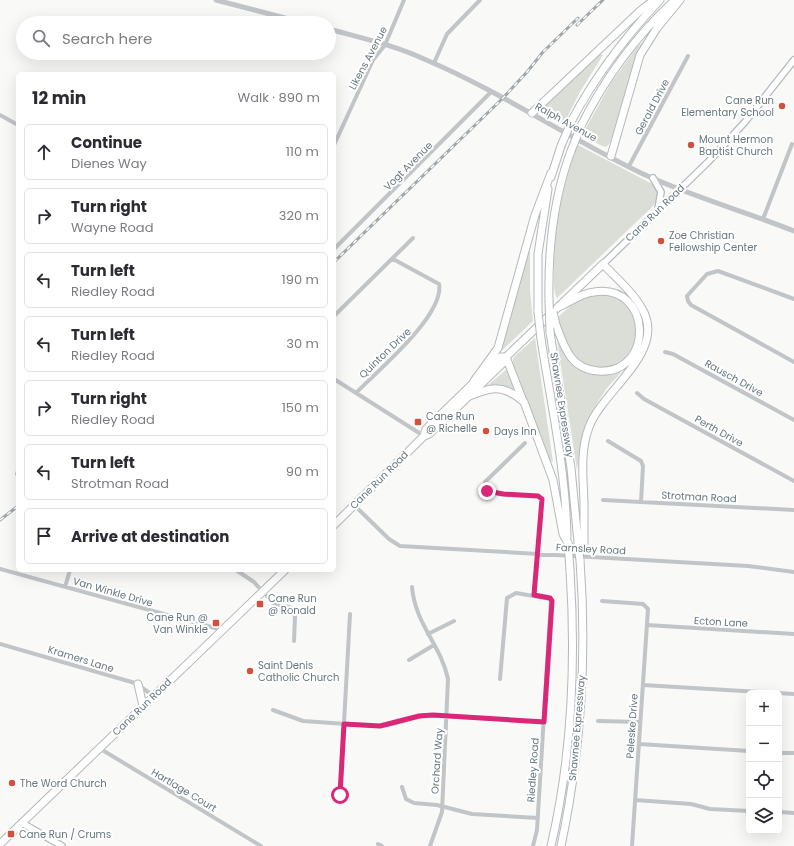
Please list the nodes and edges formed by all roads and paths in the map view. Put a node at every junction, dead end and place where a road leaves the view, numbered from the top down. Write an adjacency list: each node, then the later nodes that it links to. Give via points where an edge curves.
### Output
1 (216, 0): 8 (street)
2 (404, 0): 10 (street, Likens Avenue)
3 (480, 0): 13 (street, via 447,34)
4 (654, 0): 15 (highway)
5 (660, 0): 22 (highway, Shawnee Expressway, bridge, via 607,61 572,120)
6 (675, 0): 32 (highway, Shawnee Expressway, bridge, via 622,57 604,83 581,126 561,181 550,239)
7 (680, 0): 20 (highway, via 653,33 640,56)
8 (277, 16)
9 (336, 31): 10 (street, Ralph Avenue)
10 (385, 45): 13 (street, Ralph Avenue); 18 (street, Likens Avenue, via 373,60)
11 (688, 56): 21 (street, Gerald Drive)
12 (794, 60): 24 (main road, Cane Run Road, via 745,122)
13 (434, 63): 14 (street, Ralph Avenue)
14 (491, 92): 15 (street, Ralph Avenue); 29 (street, Vogt Avenue)
15 (532, 113): 20 (street, Ralph Avenue)
16 (0, 115): 17 (street)
17 (16, 124)
18 (336, 141)
19 (792, 144): 26 (street)
20 (611, 156): 21 (street, Ralph Avenue)
21 (630, 166): 23 (street, Ralph Avenue)
22 (551, 174): 40 (highway, via 535,215 498,348); 55 (highway, Shawnee Expressway, bridge, via 539,239 538,312 567,510)
23 (653, 178): 24 (street, Ralph Avenue); 25 (main road, via 661,192)
24 (680, 189): 25 (main road, Cane Run Road); 26 (street, Ralph Avenue)
25 (657, 211): 31 (main road, Cane Run Road)
26 (763, 219): 27 (street, Ralph Avenue)
27 (794, 231)
28 (414, 238): 30 (street)
29 (336, 247)
30 (393, 259): 35 (street); 41 (street, Quinton Drive, via 439,284 440,292 419,331)
31 (603, 264): 34 (highway, Cane Run Road); 56 (highway, via 641,307 647,320 648,336 642,354 599,407 589,427 583,453 584,547)
32 (549, 300): 34 (highway, bridge, via 563,345 569,356 579,364 590,370 606,370 619,366 631,356 639,340 637,315 629,303 618,295 606,291 594,292); 56 (highway, Shawnee Expressway, bridge, via 550,332 574,490)
33 (794, 300): 38 (street, via 718,271 707,274 689,292 687,299 691,305)
34 (561, 306): 37 (highway, Cane Run Road)
35 (336, 314)
36 (665, 352): 45 (street, Rausch Drive)
37 (506, 357): 40 (highway, Cane Run Road, via 500,357); 43 (highway, Cane Run Road, via 505,361); 44 (highway)
38 (794, 362)
39 (336, 380): 41 (street)
40 (474, 381): 46 (highway, Cane Run Road, via 426,430)
41 (356, 393): 46 (street)
42 (637, 393): 49 (street, Perth Drive)
43 (465, 398): 44 (highway, via 483,390 499,388); 46 (highway, Cane Run Road, via 435,429)
44 (524, 402): 55 (highway, via 553,480 563,534)
45 (794, 420)
46 (424, 436): 52 (highway, Cane Run Road)
47 (608, 441): 51 (street, via 641,461)
48 (525, 443): 57 (street, via 485,482 484,487 487,491 503,494 541,497 543,502)
49 (794, 482)
50 (603, 500): 51 (street, Strotman Road)
51 (641, 502): 53 (street, Strotman Road)
52 (354, 505): 54 (highway, Cane Run Road); 57 (street, Farnsley Road, via 389,539 400,546)
53 (794, 510)
54 (336, 523)
55 (568, 543): 109 (highway, Shawnee Expressway, bridge, via 572,622 571,704 564,769)
56 (579, 553): 110 (highway, Shawnee Expressway, bridge, via 583,634 580,711 574,773)
57 (538, 555): 62 (street, Farnsley Road, via 748,566); 66 (street)
58 (0, 569): 63 (street, Van Winkle Drive)
59 (69, 572): 63 (street)
60 (239, 572): 65 (street)
61 (283, 572): 65 (highway, Cane Run Road)
62 (794, 572)
63 (65, 587): 71 (street, Van Winkle Drive)
64 (412, 588): 72 (street, Orchard Way, via 417,612)
65 (262, 591): 71 (highway, Cane Run Road); 74 (street, via 273,603 287,606 293,611)
66 (534, 595): 78 (street, via 514,594 509,596 506,602); 86 (street, Riedley Road, via 550,598 552,601)
67 (602, 601): 70 (street, Peleske Drive, via 647,606)
68 (350, 614): 89 (street)
69 (454, 620): 72 (street)
70 (647, 625): 73 (street, Ecton Lane); 80 (street, Peleske Drive)
71 (222, 630): 82 (highway, Cane Run Road)
72 (428, 634): 76 (street, Orchard Way)
73 (794, 634)
74 (294, 641)
75 (0, 644): 79 (street, Kramers Lane)
76 (434, 645): 77 (street); 85 (street, Orchard Way, via 448,679)
77 (409, 660)
78 (500, 679)
79 (138, 684): 82 (street, Kramers Lane); 83 (highway)
80 (643, 685): 81 (street); 88 (street, Peleske Drive)
81 (794, 694)
82 (154, 696): 83 (highway, Cane Run Road)
83 (143, 706): 91 (highway, Cane Run Road)
84 (273, 710): 89 (street, via 303,721)
85 (448, 716): 86 (street); 89 (street, via 425,715 380,726); 98 (street, Orchard Way)
86 (544, 722): 102 (street, Riedley Road)
87 (598, 722): 88 (street)
88 (640, 722): 90 (street, Peleske Drive)
89 (344, 724): 96 (street)
90 (639, 744): 92 (street); 97 (street, Peleske Drive)
91 (99, 748): 103 (highway, Cane Run Road); 106 (street, Hartlage Court)
92 (746, 751)
93 (782, 753): 94 (street)
94 (794, 753)
95 (402, 786): 98 (street, via 408,800)
96 (340, 795)
97 (635, 800): 99 (street); 111 (street, Peleske Drive)
98 (442, 806): 102 (street, via 472,814); 107 (street, Orchard Way, via 440,822)
99 (746, 811)
100 (782, 812): 101 (street)
101 (794, 813)
102 (538, 818): 108 (street, Riedley Road)
103 (22, 823): 104 (highway, Cane Run Road); 105 (main road)
104 (0, 844)
105 (62, 846)
106 (261, 846)
107 (430, 846)
108 (533, 846)
109 (551, 846)
110 (561, 846)
111 (632, 846)

